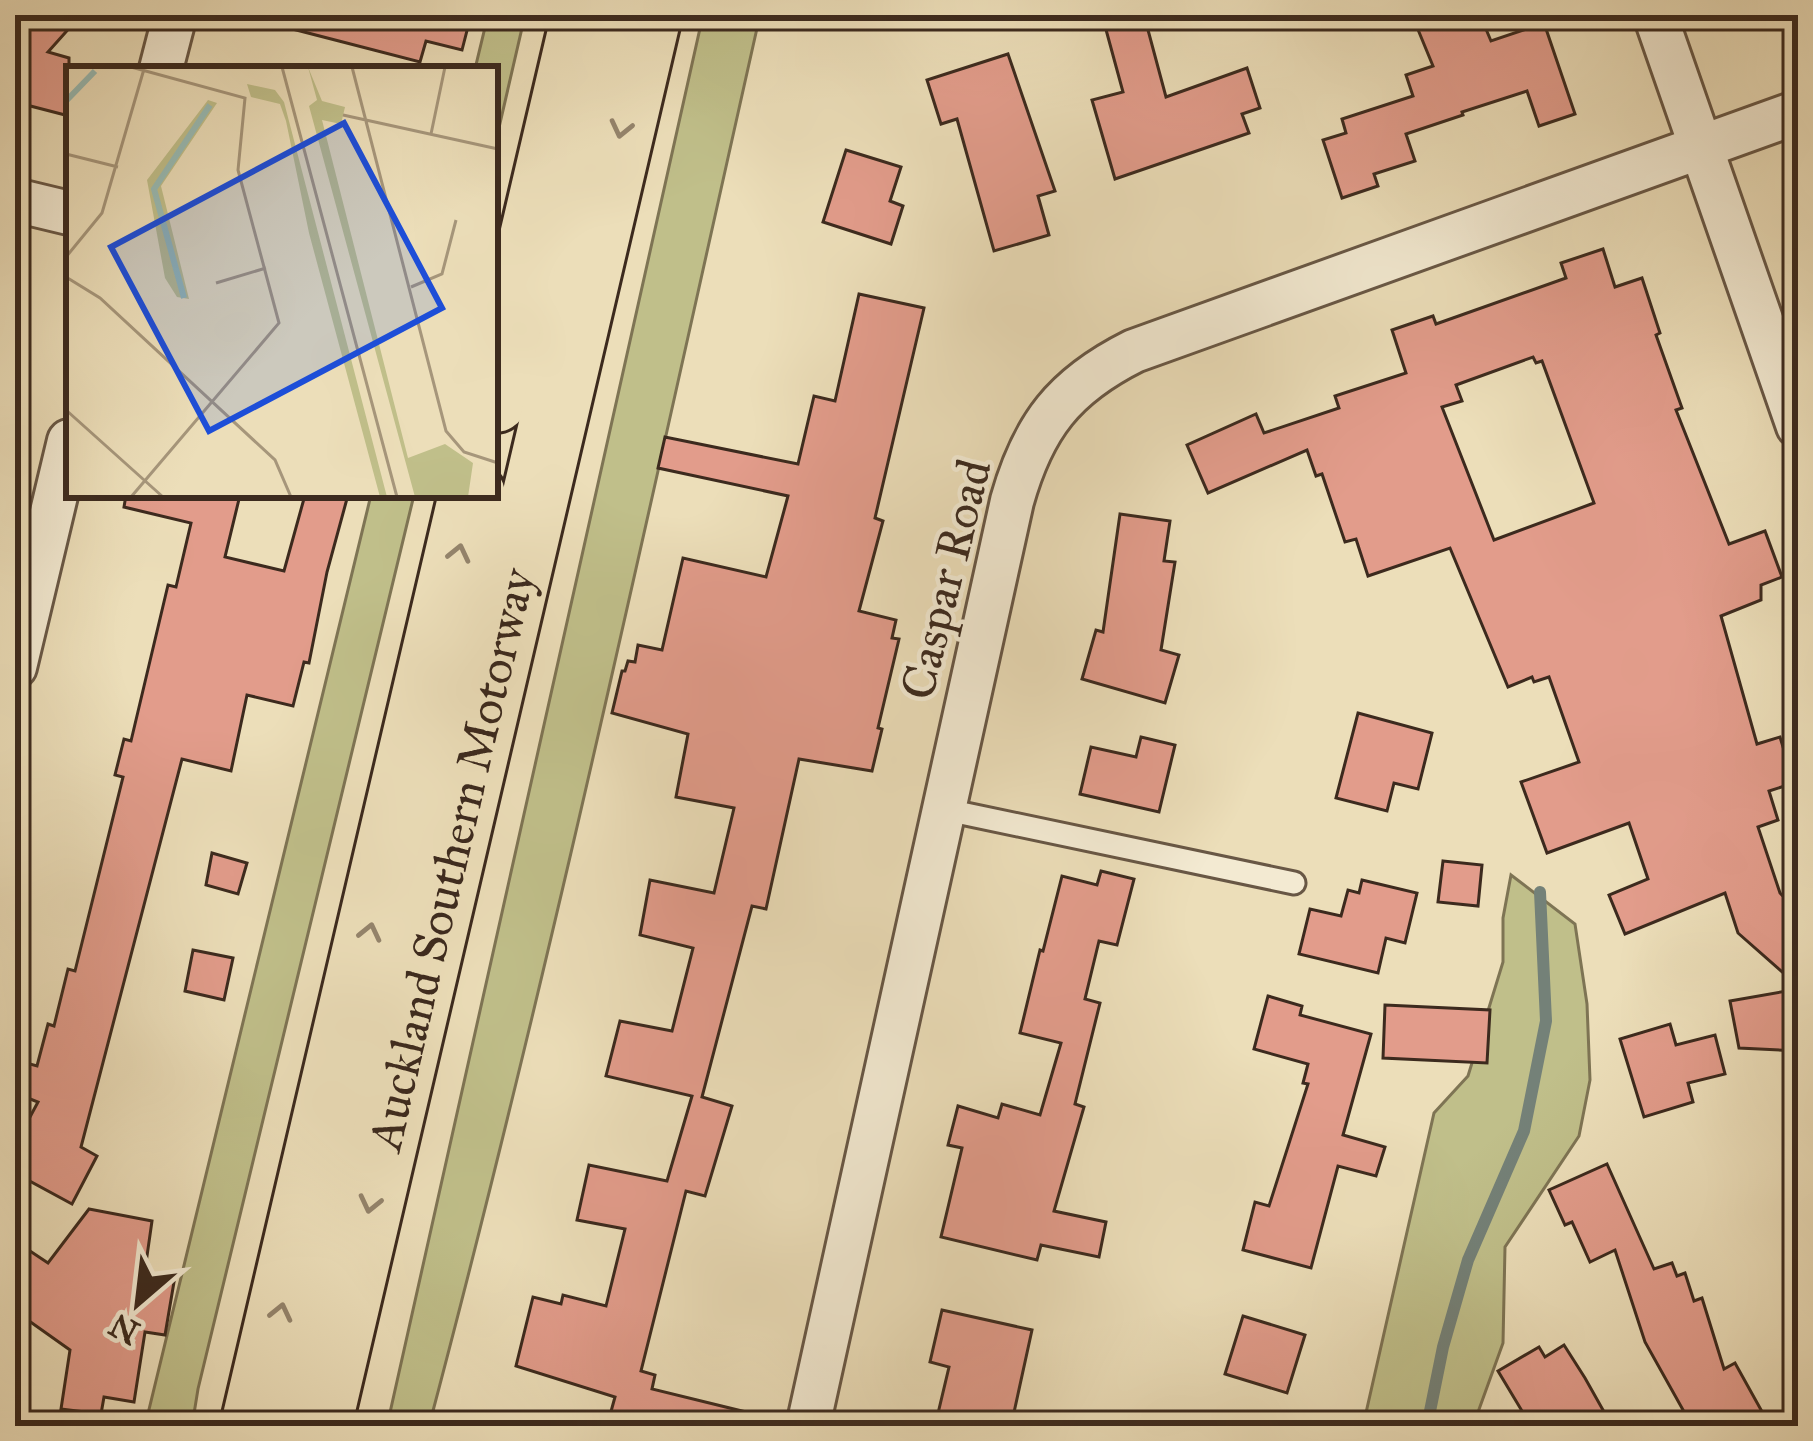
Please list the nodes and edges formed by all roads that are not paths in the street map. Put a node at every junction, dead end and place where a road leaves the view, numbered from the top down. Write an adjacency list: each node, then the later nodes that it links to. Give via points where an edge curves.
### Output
1 (175, 15): 5 (street)
2 (585, 15): 10 (highway)
3 (648, 15): 18 (highway, Auckland Southern Motorway, one-way to 18)
4 (1655, 15): 7 (street)
5 (162, 66)
6 (1798, 112): 7 (street, Caspar Road)
7 (1703, 147): 11 (street); 15 (street, Caspar Road, via 1134,351 1072,389 1022,465)
8 (15, 200): 9 (street)
9 (66, 212)
10 (498, 386)
11 (1798, 426)
12 (66, 454): 14 (street)
13 (471, 498): 17 (highway, Auckland Southern Motorway, one-way to 13)
14 (15, 667)
15 (942, 809): 16 (lane); 19 (street, Caspar Road)
16 (1294, 883)
17 (254, 1426)
18 (318, 1426)
19 (808, 1426)

